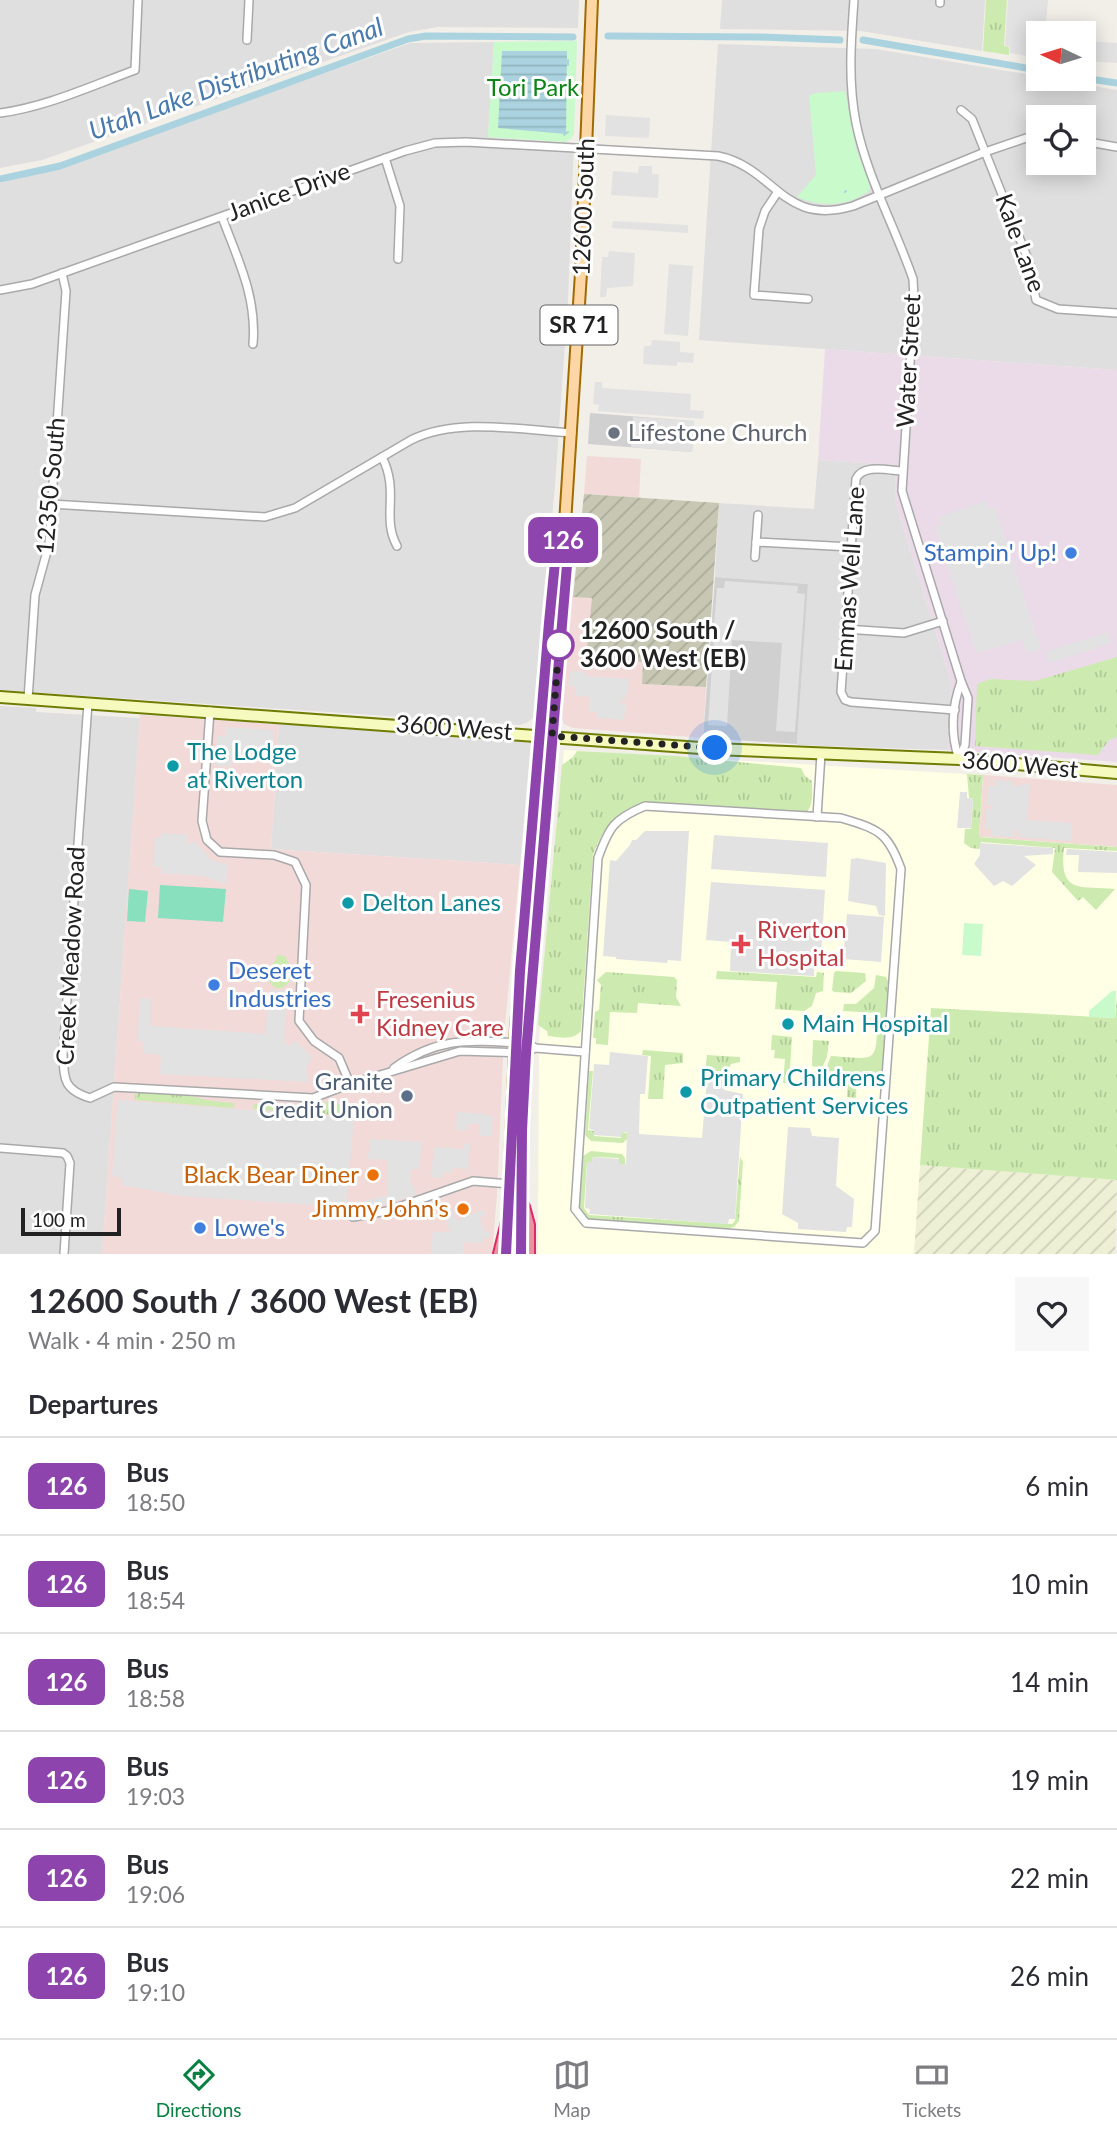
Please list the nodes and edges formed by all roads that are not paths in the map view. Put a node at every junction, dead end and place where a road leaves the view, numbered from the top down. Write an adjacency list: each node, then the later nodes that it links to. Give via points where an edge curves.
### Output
1 (138, 0): 7 (street, via 135,70 56,99)
2 (249, 0): 5 (street)
3 (592, 0): 11 (main road, 12600 South / SR 71)
4 (854, 0): 15 (street, Water Street, via 851,86 865,155)
5 (247, 40)
6 (961, 110): 12 (street, via 972,119)
7 (0, 113)
8 (1026, 138): 12 (street, Janice Drive)
9 (1096, 143): 10 (street)
10 (1117, 147)
11 (586, 149): 13 (street, Janice Drive, via 456,141); 14 (street, Janice Drive, via 734,159 762,176); 23 (main road, 12600 South / SR 71)
12 (985, 152): 15 (street, Janice Drive); 21 (street, Kale Lane, via 1029,262 1036,300 1058,309)
13 (385, 158): 16 (street, Janice Drive); 17 (street, via 400,206)
14 (777, 193): 15 (street, Janice Drive, via 820,211 837,211); 20 (street, via 759,229 754,295)
15 (881, 195): 25 (street, Water Street, via 913,279)
16 (222, 217): 18 (street, Janice Drive); 22 (street, via 253,302)
17 (398, 259)
18 (62, 273): 19 (street, Janice Drive); 26 (street, 12350 South, via 66,291)
19 (0, 290)
20 (808, 299)
21 (1117, 313)
22 (253, 344)
23 (572, 433): 24 (street, via 449,427 420,435); 40 (main road, 12600 South / SR 71, via 564,539 556,552)
24 (382, 457): 26 (street, via 295,508 265,517); 29 (street, via 391,480 390,526)
25 (902, 471): 30 (street, Emmas Well Lane, via 869,469 859,473); 32 (street, Water Street, via 908,513)
26 (51, 504): 36 (street, 12350 South, via 48,553 35,595)
27 (758, 515): 28 (street)
28 (756, 542): 30 (street); 31 (street)
29 (397, 546)
30 (851, 547): 33 (street, Emmas Well Lane)
31 (755, 557)
32 (943, 621): 33 (street, via 909,632); 34 (street, Water Street)
33 (845, 629): 38 (street, Emmas Well Lane, via 841,689 845,700)
34 (961, 681): 38 (street, Water Street); 42 (street, Water Street, via 968,698 965,745)
35 (0, 697): 36 (main road, 3600 West)
36 (28, 699): 37 (main road, 3600 West)
37 (88, 703): 39 (main road, 3600 West); 48 (street, Creek Meadow Road, via 64,1080 75,1094 90,1098 114,1087 313,1098)
38 (955, 710): 42 (street, Water Street, via 953,741)
39 (210, 711): 40 (main road, 3600 West); 48 (street, via 202,821 207,840 220,852 274,855 295,862 306,885 299,1021 314,1041 339,1058)
40 (547, 735): 41 (main road, 3600 West); 45 (main road, 12600 South / SR 71)
41 (821, 754): 42 (main road, 3600 West); 44 (street)
42 (959, 759): 43 (main road, 3600 West)
43 (1117, 773)
44 (817, 817): 46 (street, via 645,806 623,815 606,834 598,858); 46 (street, via 872,827 892,845 901,869 875,1231 870,1237 863,1242 586,1223 575,1209)
45 (523, 1048): 46 (street); 47 (street, Creek Meadow Road, via 460,1051); 47 (street, Creek Meadow Road, via 459,1040 418,1052); 50 (main road, 12600 South / SR 71); 51 (main road, 12600 South / SR 71)
46 (585, 1052)
47 (389, 1072): 48 (street, Creek Meadow Road)
48 (350, 1084)
49 (0, 1148): 54 (street, via 67,1156)
50 (510, 1184): 52 (street, via 473,1181 387,1211); 53 (main road, 12600 South / SR 71)
51 (523, 1207): 57 (main road, 12600 South / SR 71); 58 (highway)
52 (353, 1217)
53 (508, 1222): 55 (highway); 56 (main road, 12600 South / SR 71)
54 (64, 1254)
55 (500, 1254)
56 (506, 1254)
57 (521, 1254)
58 (528, 1254)

